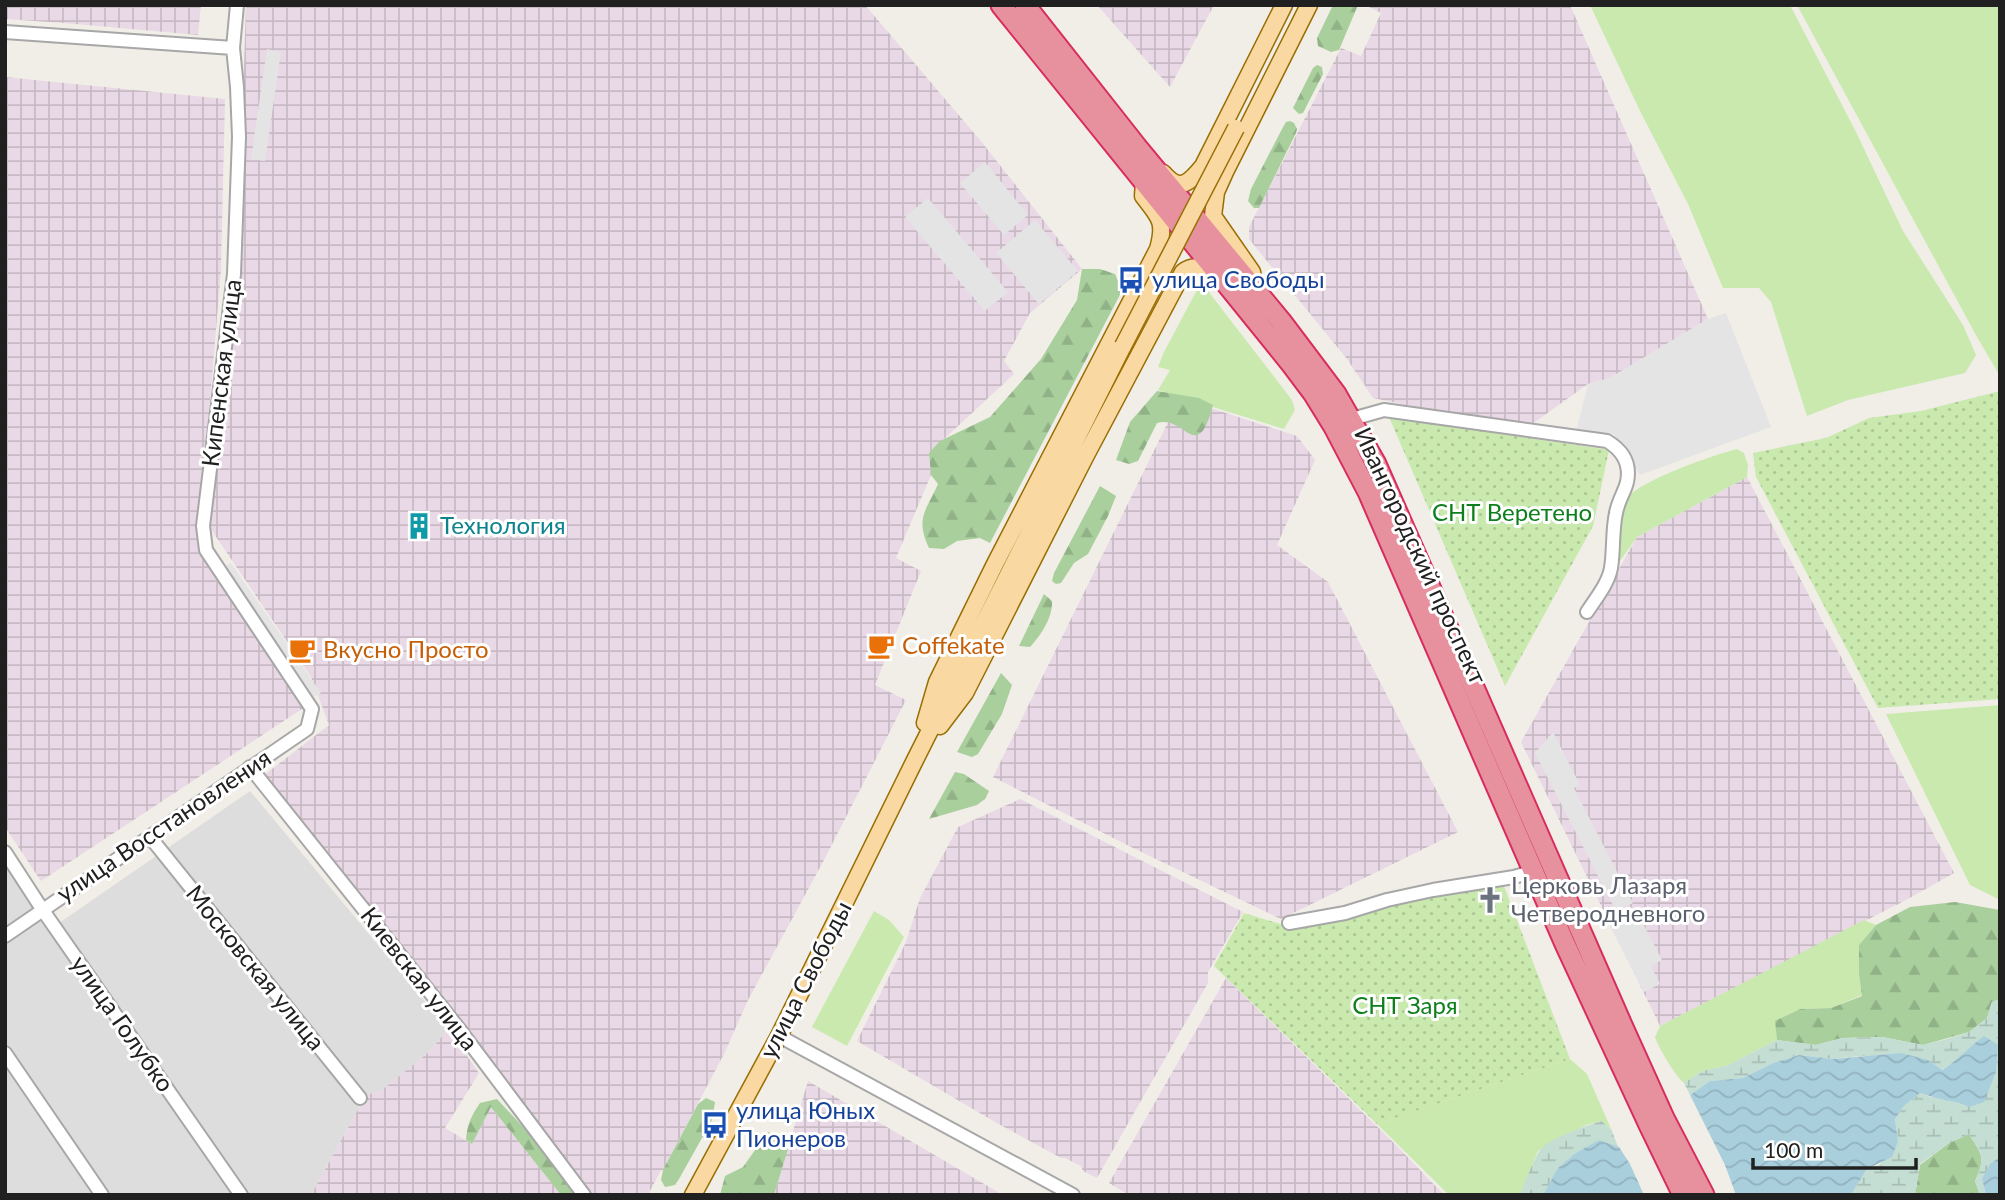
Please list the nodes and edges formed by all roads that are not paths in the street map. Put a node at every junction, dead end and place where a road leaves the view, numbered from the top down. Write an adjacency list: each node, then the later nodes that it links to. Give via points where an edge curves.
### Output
1 (237, 5): 8 (street, Кипенская улица)
2 (1001, 5): 10 (highway, Ивангородский проспект)
3 (1025, 5): 9 (highway, Ивангородский проспект)
4 (1284, 5): 9 (main road, via 1211,152 1192,179 1171,182)
5 (1297, 5): 15 (main road, улица Свободы, bridge)
6 (1309, 5): 11 (main road, via 1216,192 1213,216 1252,272)
7 (5, 32): 8 (street)
8 (233, 48): 14 (street, Кипенская улица, via 239,137 234,274 203,526 206,550)
9 (1138, 147): 11 (highway, Ивангородский проспект)
10 (1144, 181): 11 (highway, Ивангородский проспект); 15 (main road, улица Свободы, via 1143,196 1163,227 1158,249 937,682)
11 (1249, 296): 12 (highway, Ивангородский проспект, via 1303,349); 15 (main road, улица Свободы, via 1236,301 1207,270 1197,267 1183,272 965,693); 19 (highway, Ивангородский проспект, via 1354,463)
12 (1352, 419): 13 (street, via 1384,410 1607,441 1620,448 1627,482 1616,512 1611,568); 32 (highway, Ивангородский проспект, via 1376,464 1664,1118)
13 (1587, 612)
14 (312, 709): 16 (street, улица Восстановления, via 307,729)
15 (914, 762): 23 (main road, улица Свободы)
16 (250, 767): 17 (street, улица Восстановления); 28 (street, Киевская улица, via 460,1030)
17 (150, 837): 20 (street, улица Восстановления); 25 (street, Московская улица)
18 (5, 852): 20 (street, улица Голубко)
19 (1534, 871): 21 (street); 31 (highway, Ивангородский проспект)
20 (42, 909): 22 (street, улица Восстановления); 27 (street, улица Голубко)
21 (1289, 923)
22 (5, 936)
23 (779, 1036): 29 (main road, улица Свободы); 30 (street)
24 (5, 1053): 26 (street)
25 (360, 1098)
26 (102, 1195)
27 (241, 1195)
28 (584, 1195)
29 (693, 1195)
30 (1073, 1195)
31 (1683, 1195)
32 (1704, 1195)

